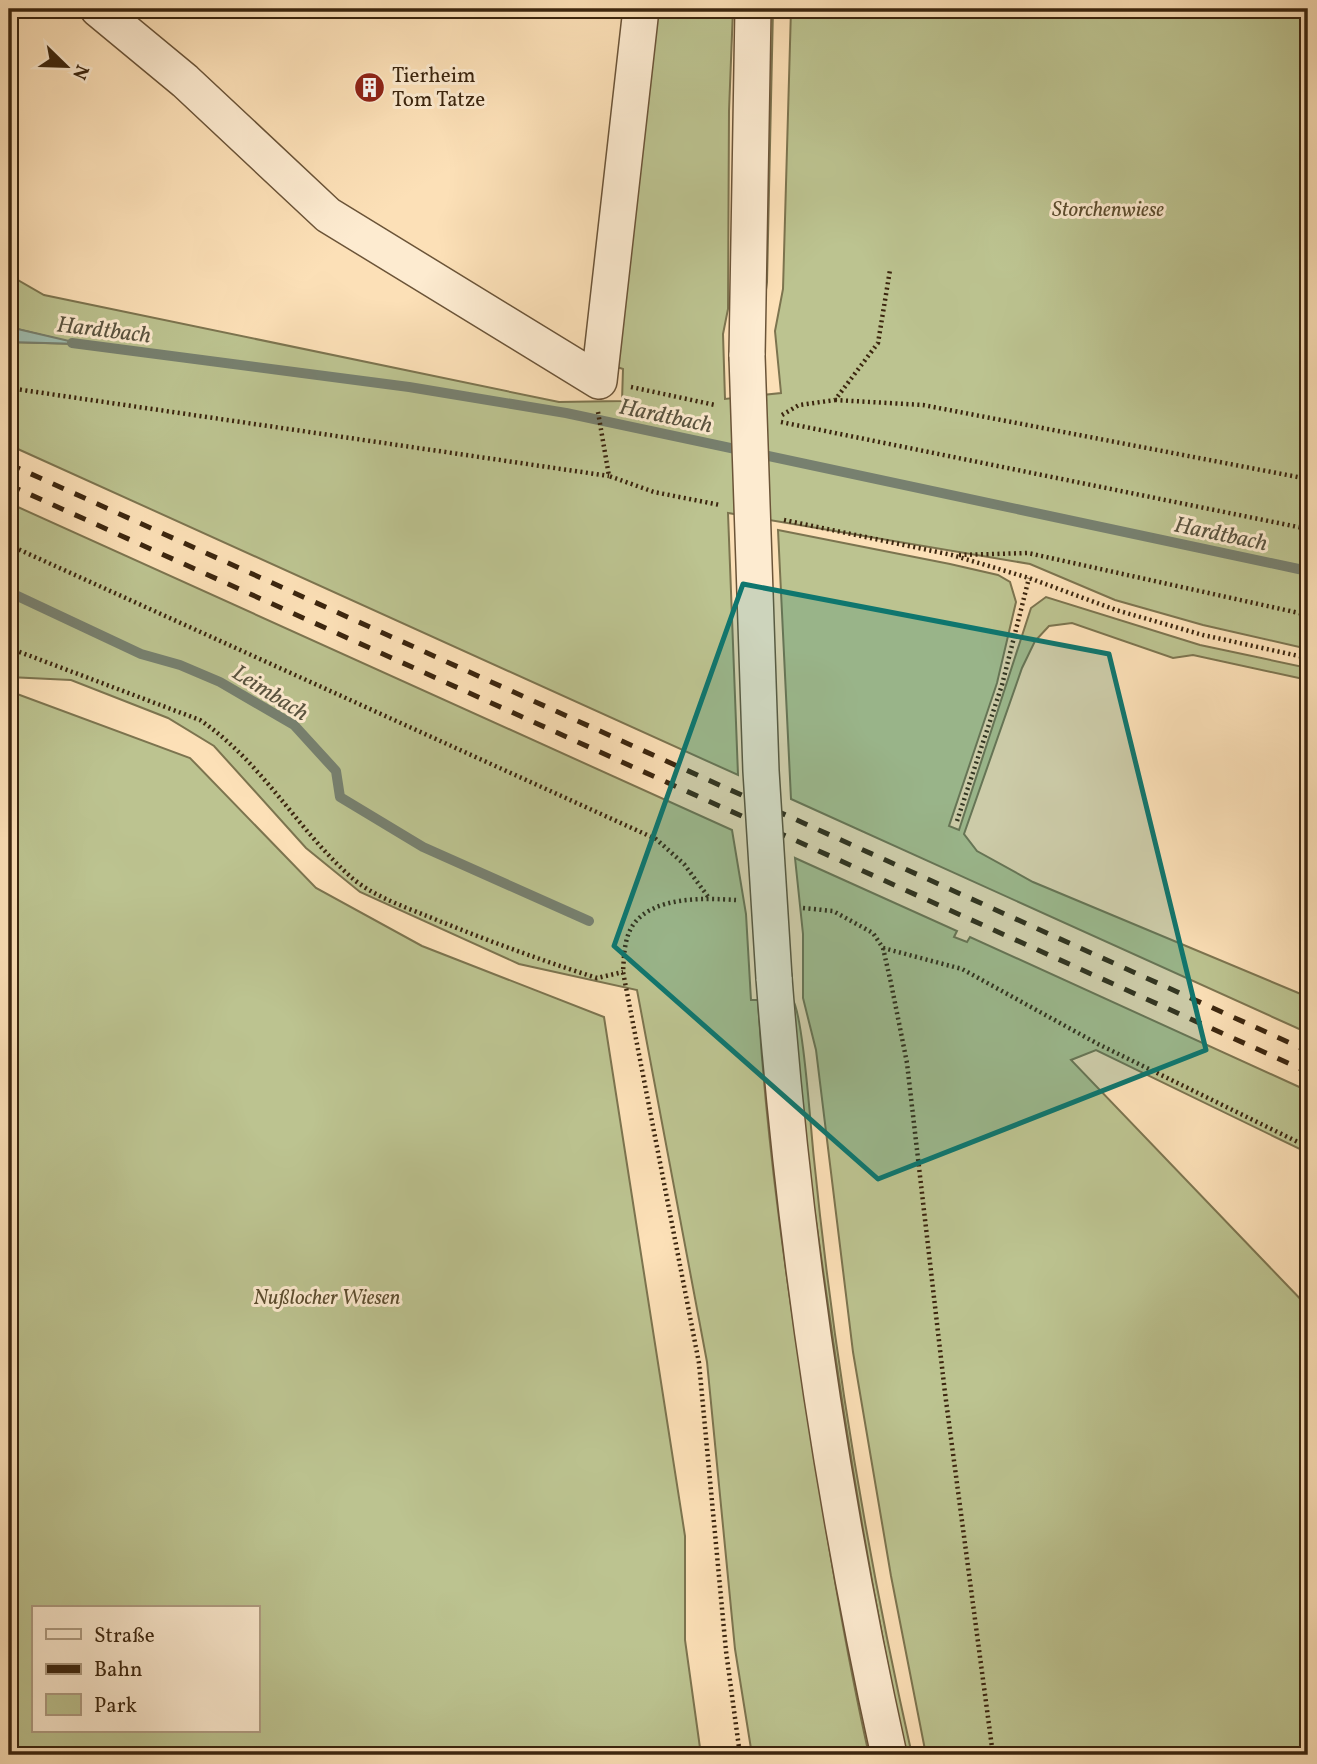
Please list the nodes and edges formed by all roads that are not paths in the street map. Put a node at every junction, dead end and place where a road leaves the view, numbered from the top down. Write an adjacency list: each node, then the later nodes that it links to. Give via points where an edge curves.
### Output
1 (98, 9): 2 (street, via 185,81 328,215 598,394)
2 (641, 9)
3 (753, 9): 4 (street, bridge, via 747,356 760,757 774,978 798,1219 840,1497)
4 (890, 1755)

